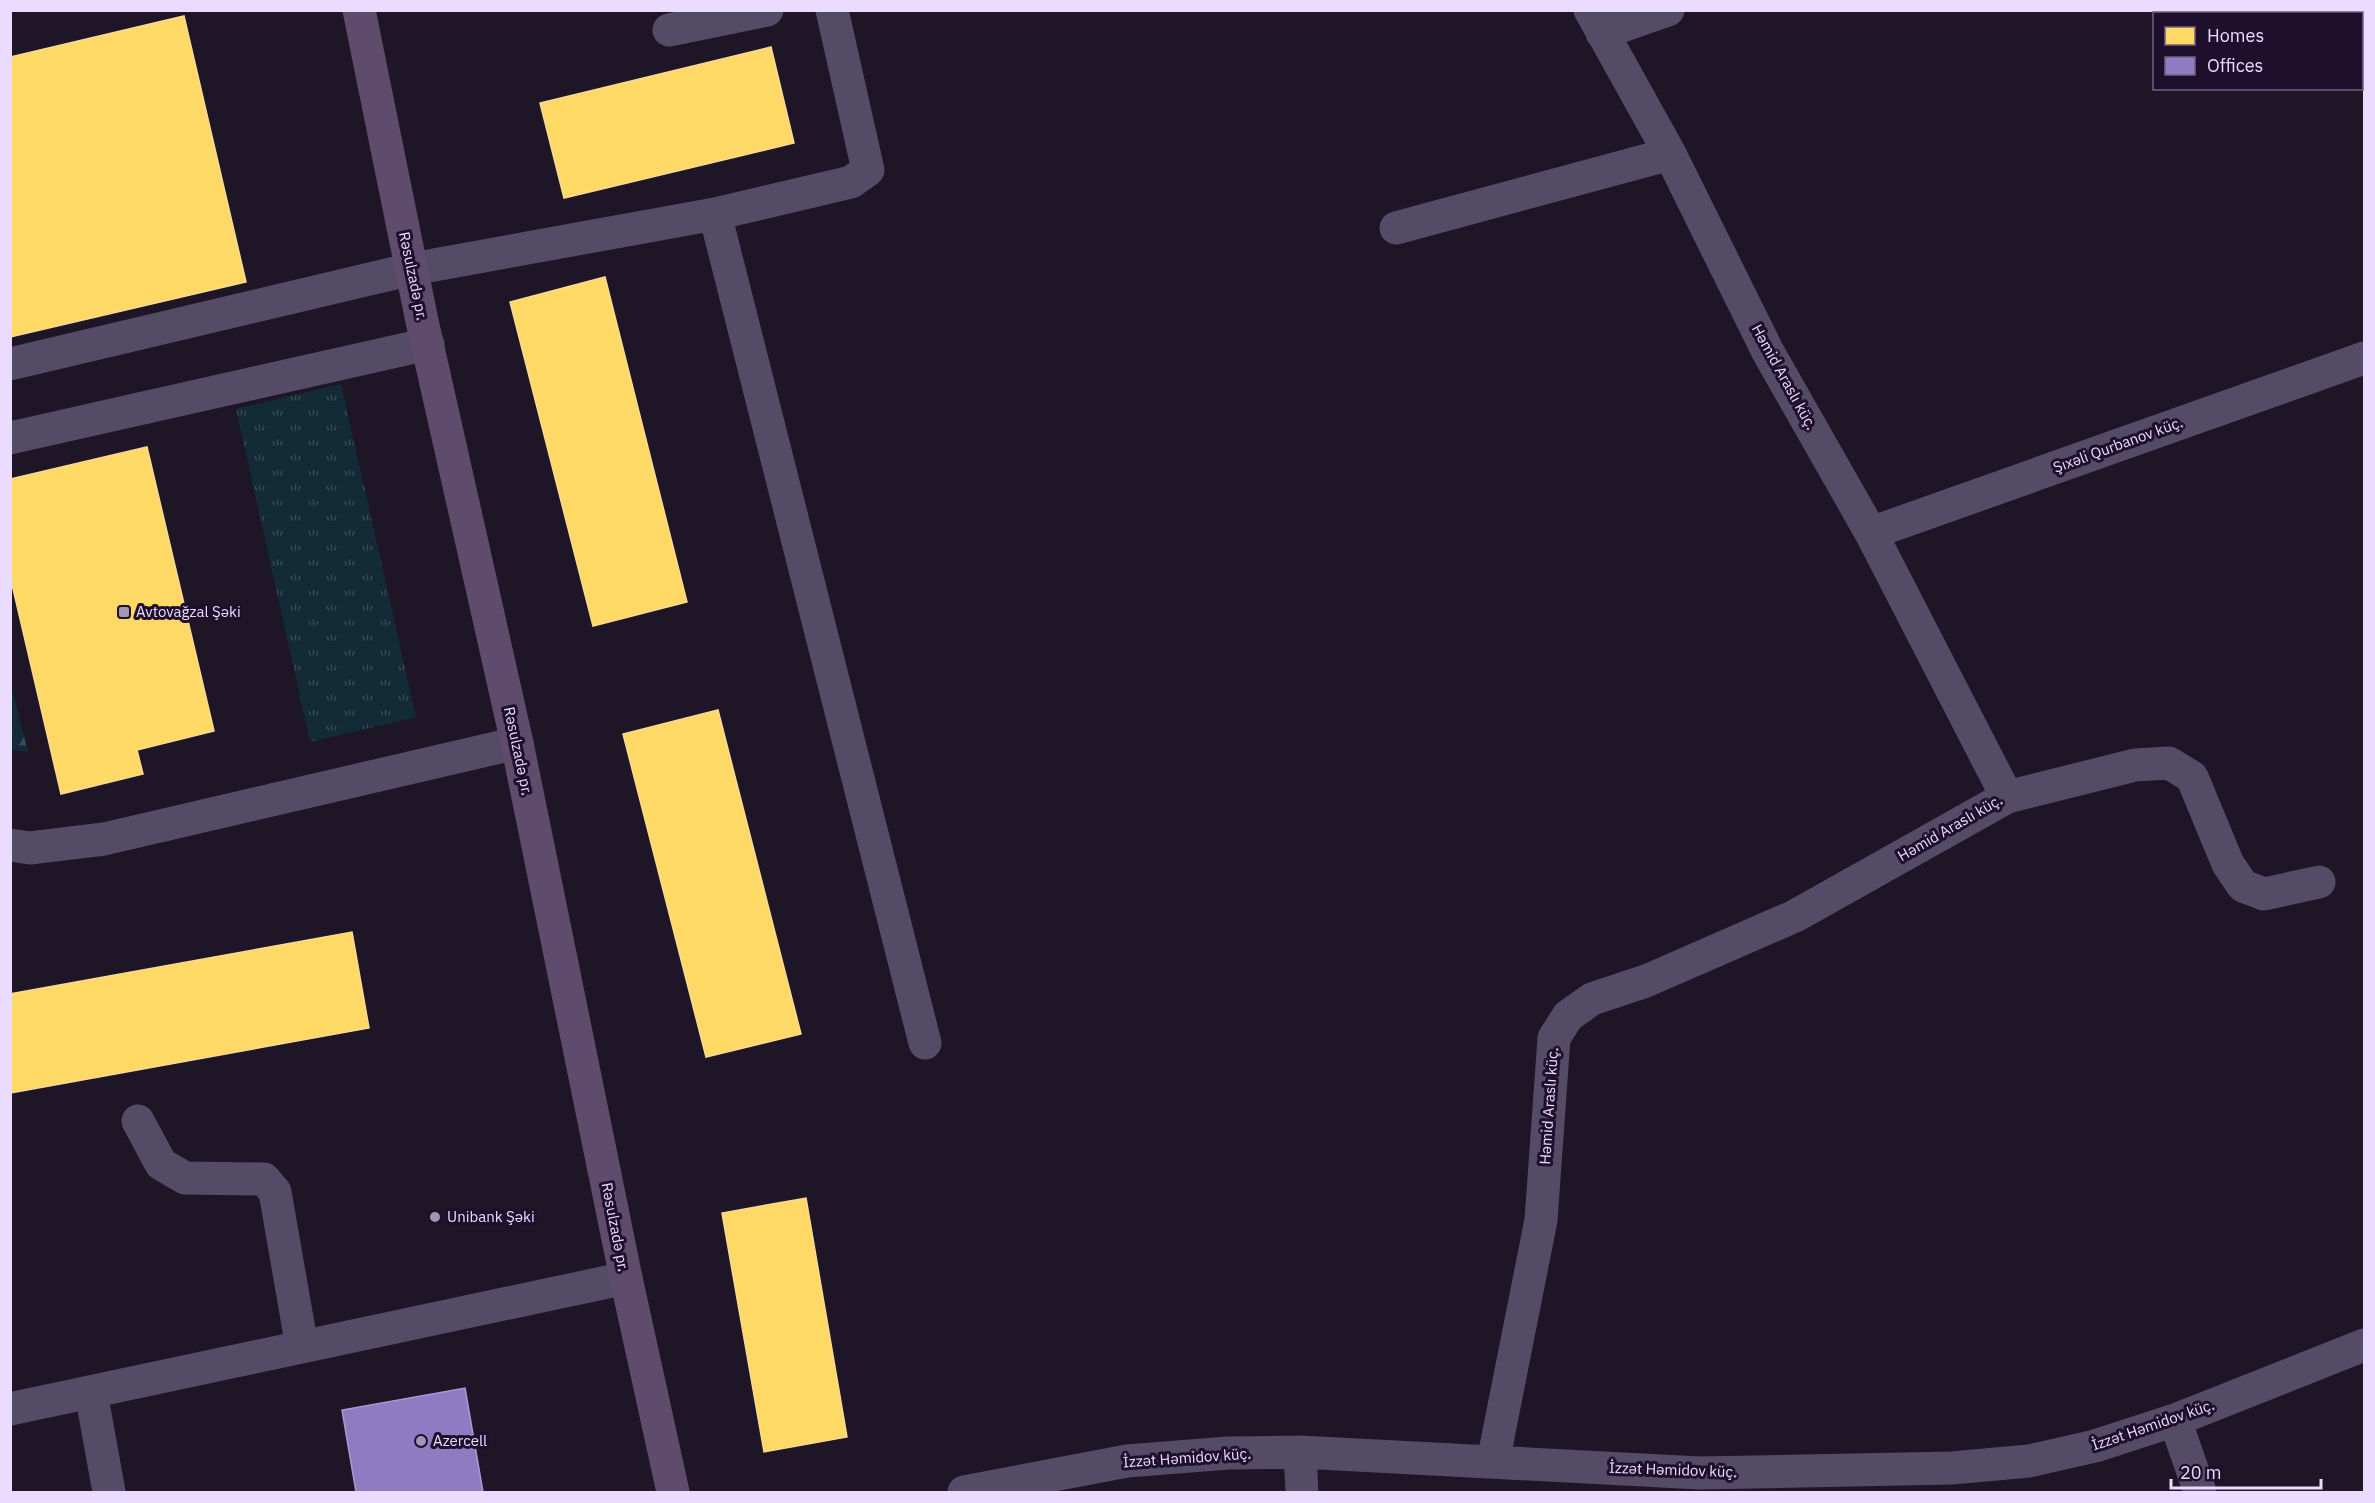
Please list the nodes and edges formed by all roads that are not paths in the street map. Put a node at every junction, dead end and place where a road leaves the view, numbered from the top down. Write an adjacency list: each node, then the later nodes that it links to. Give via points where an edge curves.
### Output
1 (359, 10): 10 (main road, Rəsulzadə pr.)
2 (767, 10): 6 (street)
3 (832, 10): 8 (street, via 868,170 851,182)
4 (1668, 10): 5 (street)
5 (1596, 22): 7 (street, Həmid Araslı küç.)
6 (669, 30)
7 (1670, 154): 9 (street); 15 (street, Həmid Araslı küç., via 1768,352)
8 (715, 214): 10 (street); 20 (street)
9 (1395, 228)
10 (411, 269): 11 (main road, Rəsulzadə pr.); 13 (street)
11 (428, 344): 14 (street); 16 (main road, Rəsulzadə pr.)
12 (2364, 358): 15 (street, Şıxəli Qurbanov küç.)
13 (10, 364)
14 (10, 438)
15 (1871, 532): 17 (street, Həmid Araslı küç.)
16 (517, 743): 18 (street, via 104,839 30,848); 22 (main road, Rəsulzadə pr.)
17 (2007, 797): 19 (street, via 2135,765 2169,763 2192,777 2228,864 2243,886 2264,894); 29 (street, Həmid Araslı küç., via 1795,916 1646,981 1592,999 1568,1016 1554,1038 1541,1220)
18 (10, 845)
19 (2319, 882)
20 (925, 1043)
21 (138, 1121): 24 (street, via 161,1164 185,1178 264,1179 275,1192)
22 (626, 1278): 24 (street); 32 (main road, Rəsulzadə pr.)
23 (2364, 1345): 27 (street, İzzət Həmidov küç.)
24 (302, 1347): 25 (street)
25 (91, 1392): 26 (street); 31 (street)
26 (10, 1409)
27 (2175, 1420): 30 (street, İzzət Həmidov küç., via 2096,1446 2030,1461); 35 (street)
28 (1300, 1452): 29 (street, İzzət Həmidov küç.); 33 (street, İzzət Həmidov küç., via 1127,1461); 34 (street)
29 (1493, 1462): 30 (street, İzzət Həmidov küç.)
30 (1700, 1483)
31 (109, 1492)
32 (673, 1492)
33 (964, 1492)
34 (1302, 1492)
35 (2200, 1492)

